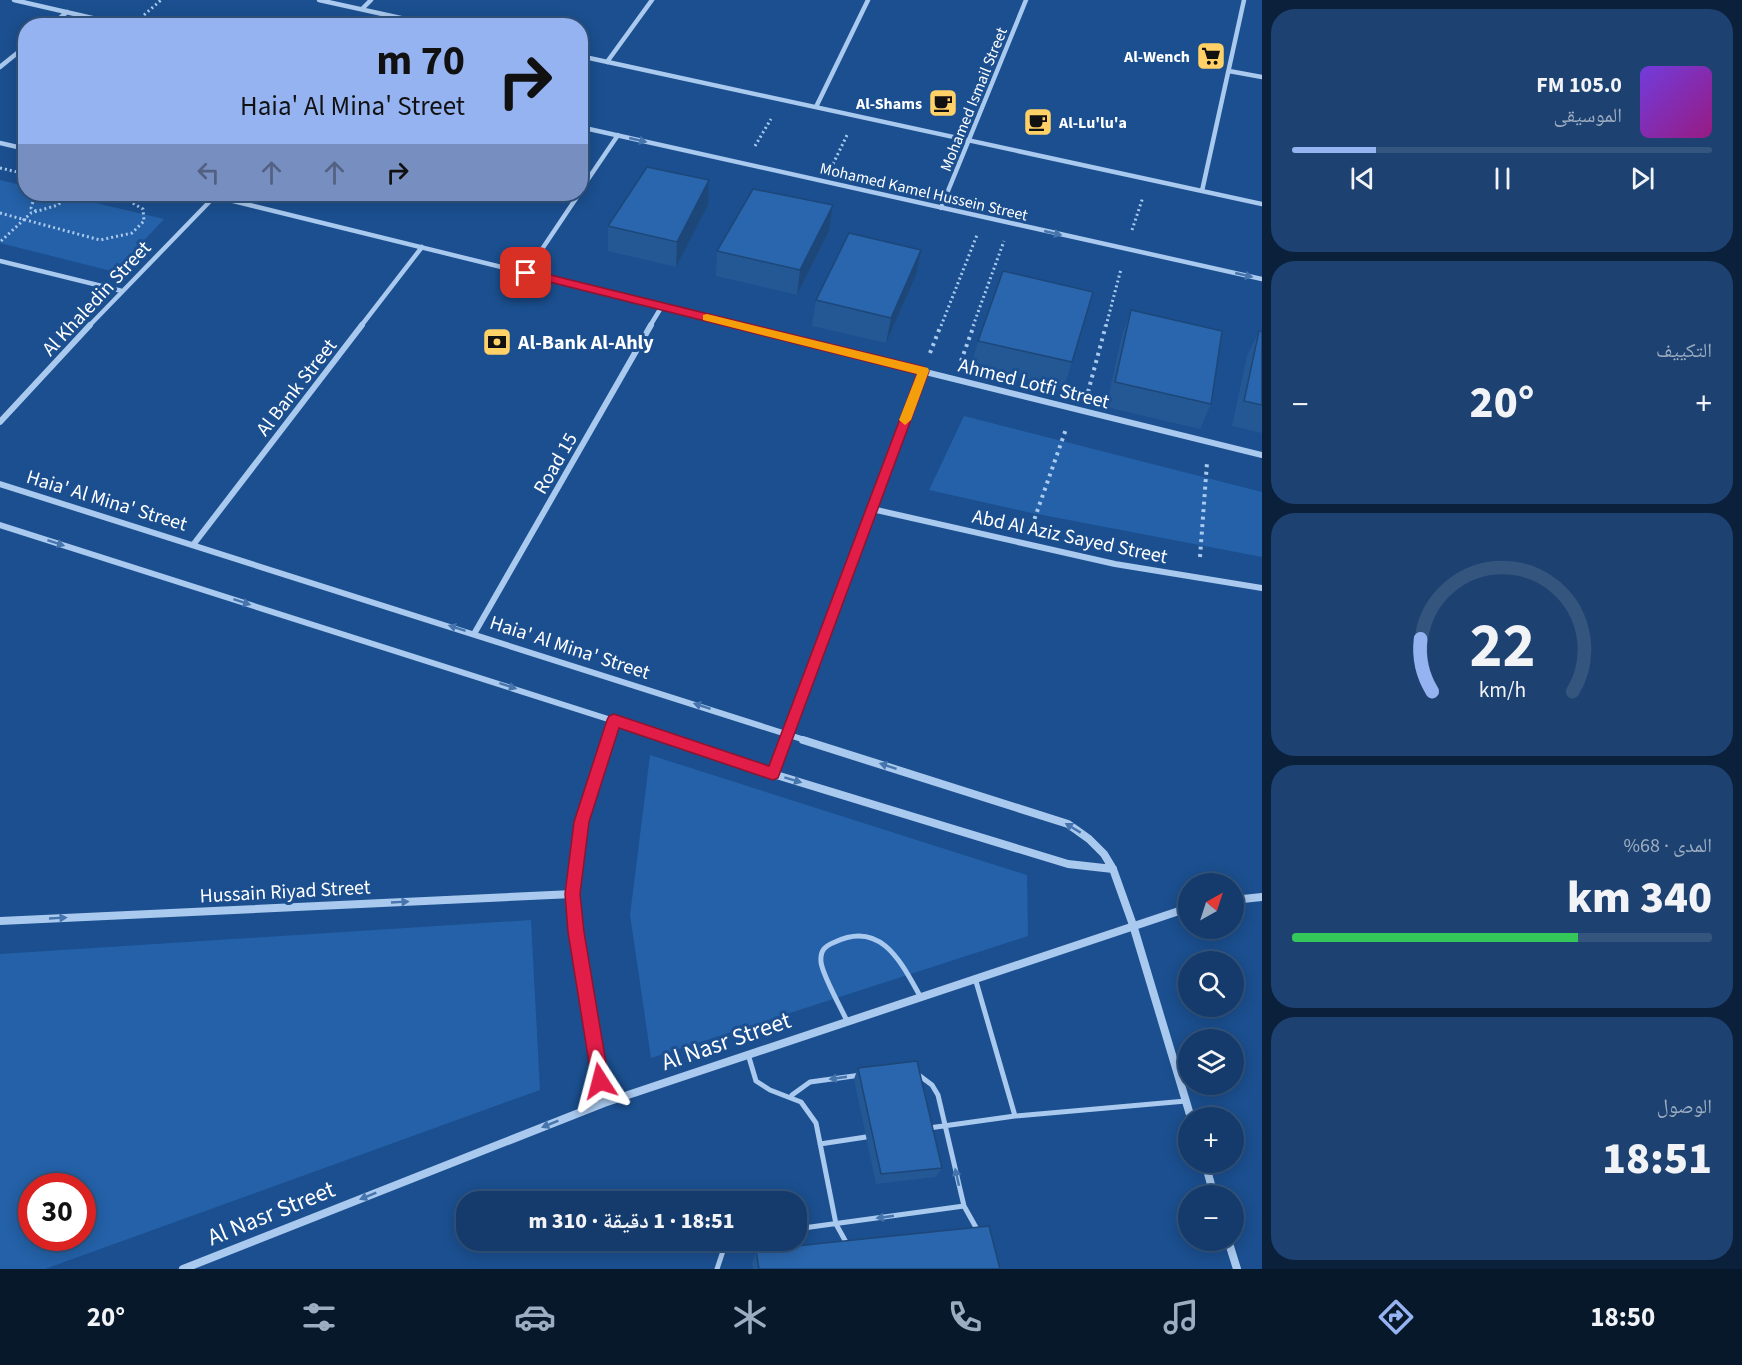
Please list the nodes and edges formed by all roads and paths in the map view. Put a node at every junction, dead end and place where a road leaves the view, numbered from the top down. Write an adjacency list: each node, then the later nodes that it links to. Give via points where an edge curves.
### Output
1 (14, 0): 10 (street)
2 (161, 0): 13 (path)
3 (319, 0): 9 (street)
4 (371, 0): 9 (street)
5 (652, 0): 17 (street)
6 (868, 0): 22 (street)
7 (1026, 0): 26 (street, Mohamed Ismail Street)
8 (1244, 0): 19 (street)
9 (362, 9): 14 (street)
10 (67, 12): 11 (street); 12 (street)
11 (60, 18)
12 (93, 18)
13 (141, 18)
14 (402, 18)
15 (18, 52): 18 (street)
16 (588, 58): 17 (street)
17 (607, 62): 21 (street)
18 (0, 67)
19 (1228, 71): 20 (street); 35 (street)
20 (1262, 77)
21 (782, 100): 22 (street); 29 (path)
22 (816, 107): 23 (street)
23 (857, 116): 26 (street); 34 (path)
24 (588, 129): 25 (street, Mohamed Kamel Hussein Street)
25 (618, 135): 29 (street, Mohamed Kamel Hussein Street, one-way to 29); 33 (street)
26 (969, 140): 32 (street); 43 (street, Mohamed Ismail Street)
27 (0, 143): 28 (street)
28 (18, 147)
29 (744, 164): 34 (street, Mohamed Kamel Hussein Street)
30 (0, 168): 31 (path)
31 (18, 172)
32 (1149, 179): 35 (street); 51 (path)
33 (588, 180)
34 (824, 182): 43 (street, Mohamed Kamel Hussein Street)
35 (1203, 191): 42 (street)
36 (33, 201): 44 (path, via 31,207)
37 (61, 201): 44 (path, via 58,206)
38 (129, 201): 47 (path, via 143,209 144,221 122,237 100,240)
39 (210, 201): 55 (street, Al Khaledin Street)
40 (235, 201): 50 (street, Ahmed Lotfi Street)
41 (574, 201): 53 (street)
42 (1262, 204)
43 (941, 208): 46 (street, Mohamed Kamel Hussein Street)
44 (36, 211): 47 (path)
45 (0, 213): 47 (path)
46 (983, 217): 48 (street, Mohamed Kamel Hussein Street); 57 (path)
47 (25, 219): 49 (path)
48 (1010, 223): 51 (street, Mohamed Kamel Hussein Street, one-way to 51); 58 (path)
49 (0, 242)
50 (422, 247): 53 (street, Ahmed Lotfi Street); 67 (street, Al Bank Street)
51 (1126, 249): 54 (street, Mohamed Kamel Hussein Street, one-way to 54); 60 (path)
52 (0, 261): 55 (street)
53 (526, 273): 56 (street, Ahmed Lotfi Street)
54 (1262, 279)
55 (122, 291): 61 (street, Al Khaledin Street)
56 (662, 306): 57 (street, Ahmed Lotfi Street); 71 (street, Road 15)
57 (924, 371): 58 (street, Ahmed Lotfi Street); 65 (street)
58 (954, 379): 59 (street, Ahmed Lotfi Street)
59 (1074, 408): 60 (street, Ahmed Lotfi Street); 68 (path)
60 (1083, 411): 62 (street, Ahmed Lotfi Street)
61 (0, 422)
62 (1209, 442): 63 (street, Ahmed Lotfi Street); 69 (path)
63 (1262, 455)
64 (0, 484): 67 (street, Haia' Al Mina' Street)
65 (872, 509): 68 (street, Abd Al Aziz Sayed Street); 73 (street)
66 (0, 525): 72 (street, one-way to 72)
67 (193, 545): 71 (street, Haia' Al Mina' Street, one-way to 67)
68 (1025, 545): 69 (street, Abd Al Aziz Sayed Street)
69 (1199, 580): 70 (street, Abd Al Aziz Sayed Street)
70 (1262, 588)
71 (474, 634): 73 (street, Haia' Al Mina' Street, one-way to 71)
72 (614, 720): 74 (street); 76 (street, via 582,822)
73 (788, 734): 74 (street); 75 (street, Haia' Al Mina' Street, one-way to 73, via 1104,854 1068,824)
74 (773, 774): 75 (street, one-way to 75, via 1068,864)
75 (1113, 869): 81 (street, Haia' Al Mina' Street)
76 (573, 894): 80 (street, Hussain Riyad Street, one-way to 76); 90 (street)
77 (1262, 897): 78 (street)
78 (1244, 899)
79 (1178, 911): 81 (street, Al Nasr Street)
80 (0, 921)
81 (1133, 924): 82 (street, Al Nasr Street); 89 (street, Haia' Al Mina' Street)
82 (975, 978): 83 (street, Al Nasr Street); 92 (lane)
83 (920, 996): 84 (street, Al Nasr Street); 84 (lane, via 888,946 865,934 852,935 826,946 821,957)
84 (847, 1021): 85 (street, Al Nasr Street)
85 (748, 1054): 88 (lane, via 755,1080); 90 (street, Al Nasr Street)
86 (911, 1070): 93 (lane, via 935,1090)
87 (866, 1074): 88 (lane, one-way to 88, via 810,1082)
88 (792, 1095): 96 (lane, via 811,1112)
89 (1186, 1101): 91 (street, Haia' Al Mina' Street); 92 (lane)
90 (604, 1103): 104 (street, Al Nasr Street, one-way to 104)
91 (1188, 1107)
92 (1015, 1116): 93 (lane)
93 (945, 1126): 94 (lane); 97 (lane, one-way to 93)
94 (925, 1129)
95 (866, 1137): 96 (lane)
96 (820, 1144): 98 (lane)
97 (964, 1206): 98 (lane, one-way to 98); 100 (lane)
98 (836, 1224): 99 (lane); 103 (lane)
99 (807, 1228)
100 (982, 1237)
101 (723, 1251): 105 (lane)
102 (1231, 1251): 106 (street)
103 (852, 1252)
104 (183, 1269)
105 (717, 1269)
106 (1236, 1269)

